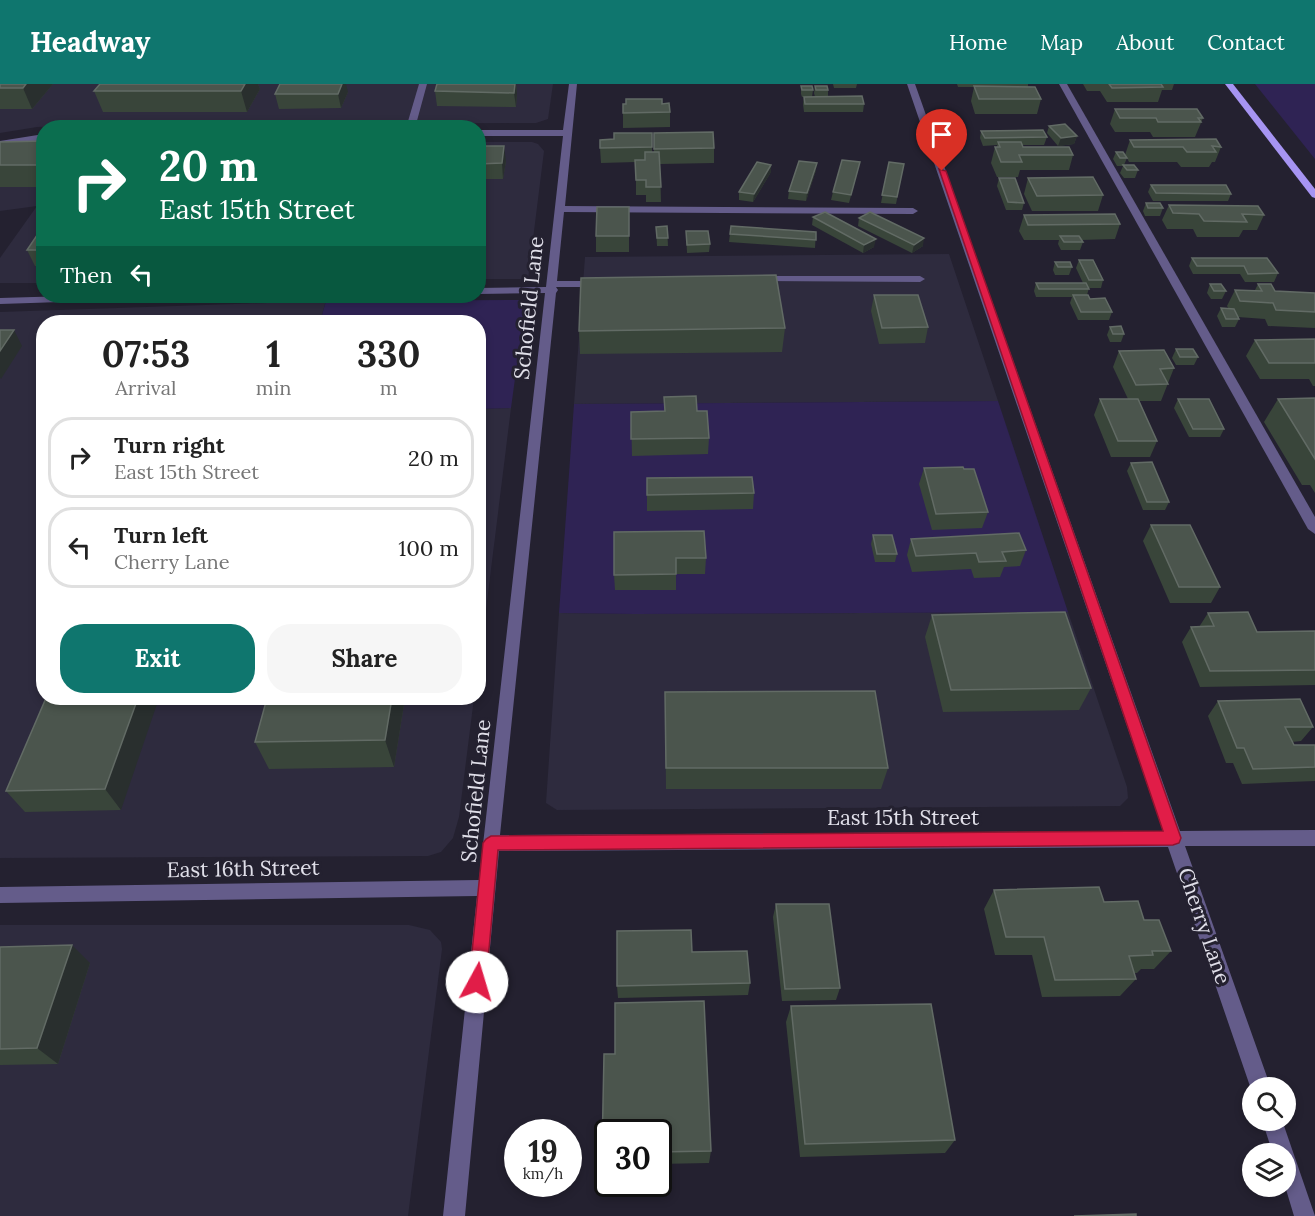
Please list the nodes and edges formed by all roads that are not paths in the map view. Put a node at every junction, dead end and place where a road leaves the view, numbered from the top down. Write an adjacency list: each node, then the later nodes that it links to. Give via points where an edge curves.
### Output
1 (423, 84): 6 (street)
2 (573, 84): 8 (street, Schofield Lane)
3 (911, 84): 22 (street, Cherry Lane)
4 (1063, 84): 21 (street)
5 (1229, 84): 11 (main road)
6 (412, 120)
7 (486, 133): 8 (street)
8 (568, 133): 12 (street, Schofield Lane)
9 (36, 138): 10 (street)
10 (0, 144)
11 (1315, 195)
12 (561, 209): 13 (street); 17 (street, Schofield Lane)
13 (913, 211)
14 (747, 279): 15 (street)
15 (920, 279)
16 (610, 283): 17 (street)
17 (553, 287): 18 (street); 24 (street, Schofield Lane)
18 (486, 291)
19 (36, 300): 20 (street)
20 (0, 301)
21 (1315, 529)
22 (1173, 838): 23 (street, East 15th Street); 24 (street, East 15th Street); 27 (street, Cherry Lane)
23 (1315, 838)
24 (491, 843): 25 (street, Schofield Lane)
25 (487, 888): 26 (street, East 16th Street); 29 (street, Schofield Lane)
26 (0, 895)
27 (1256, 1077)
28 (1296, 1189): 30 (street)
29 (454, 1216)
30 (1305, 1216)

